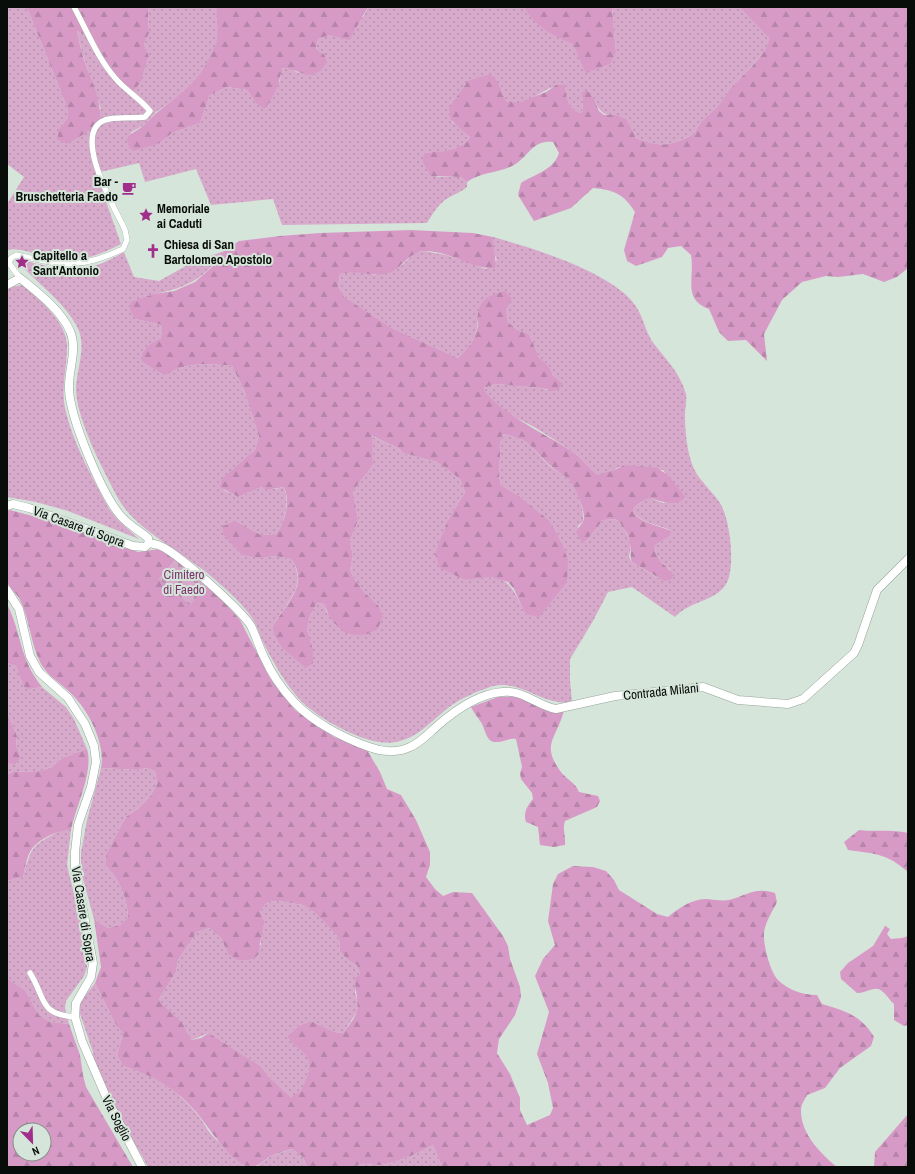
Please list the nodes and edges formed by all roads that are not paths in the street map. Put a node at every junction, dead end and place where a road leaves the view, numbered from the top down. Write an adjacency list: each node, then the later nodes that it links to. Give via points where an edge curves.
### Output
1 (74, 7): 2 (street, via 114,77 150,111 145,117 104,121 95,127 91,140 95,164 125,230 127,240 123,249 92,262 64,265 16,255)
2 (9, 256): 3 (street, via 9,263)
3 (20, 278): 4 (street); 6 (street, via 49,304 70,331 73,353 69,395 81,438 114,507 132,527 148,538)
4 (7, 285)
5 (7, 506): 6 (street, Via Casare di Sopra, via 13,504 29,508 133,546 146,547)
6 (149, 543): 7 (street, Contrada Milani, via 159,545 176,556 246,620 270,669 301,709 365,746 391,751 411,747 464,706 498,692 519,694 548,707 566,708 615,696 703,686 738,700 783,705 796,702 809,694 854,653 878,590)
7 (908, 559)
8 (7, 590): 10 (street, Via Casare di Sopra, via 19,609 30,656 39,672 68,698 85,724 95,754 91,787 78,825 75,852 75,868 93,963 91,978 76,1003)
9 (30, 973): 10 (street, via 46,1007 61,1016)
10 (75, 1017): 11 (street, Via Casare di Sopra)
11 (94, 1069): 12 (street, Via Soglio)
12 (142, 1167)

